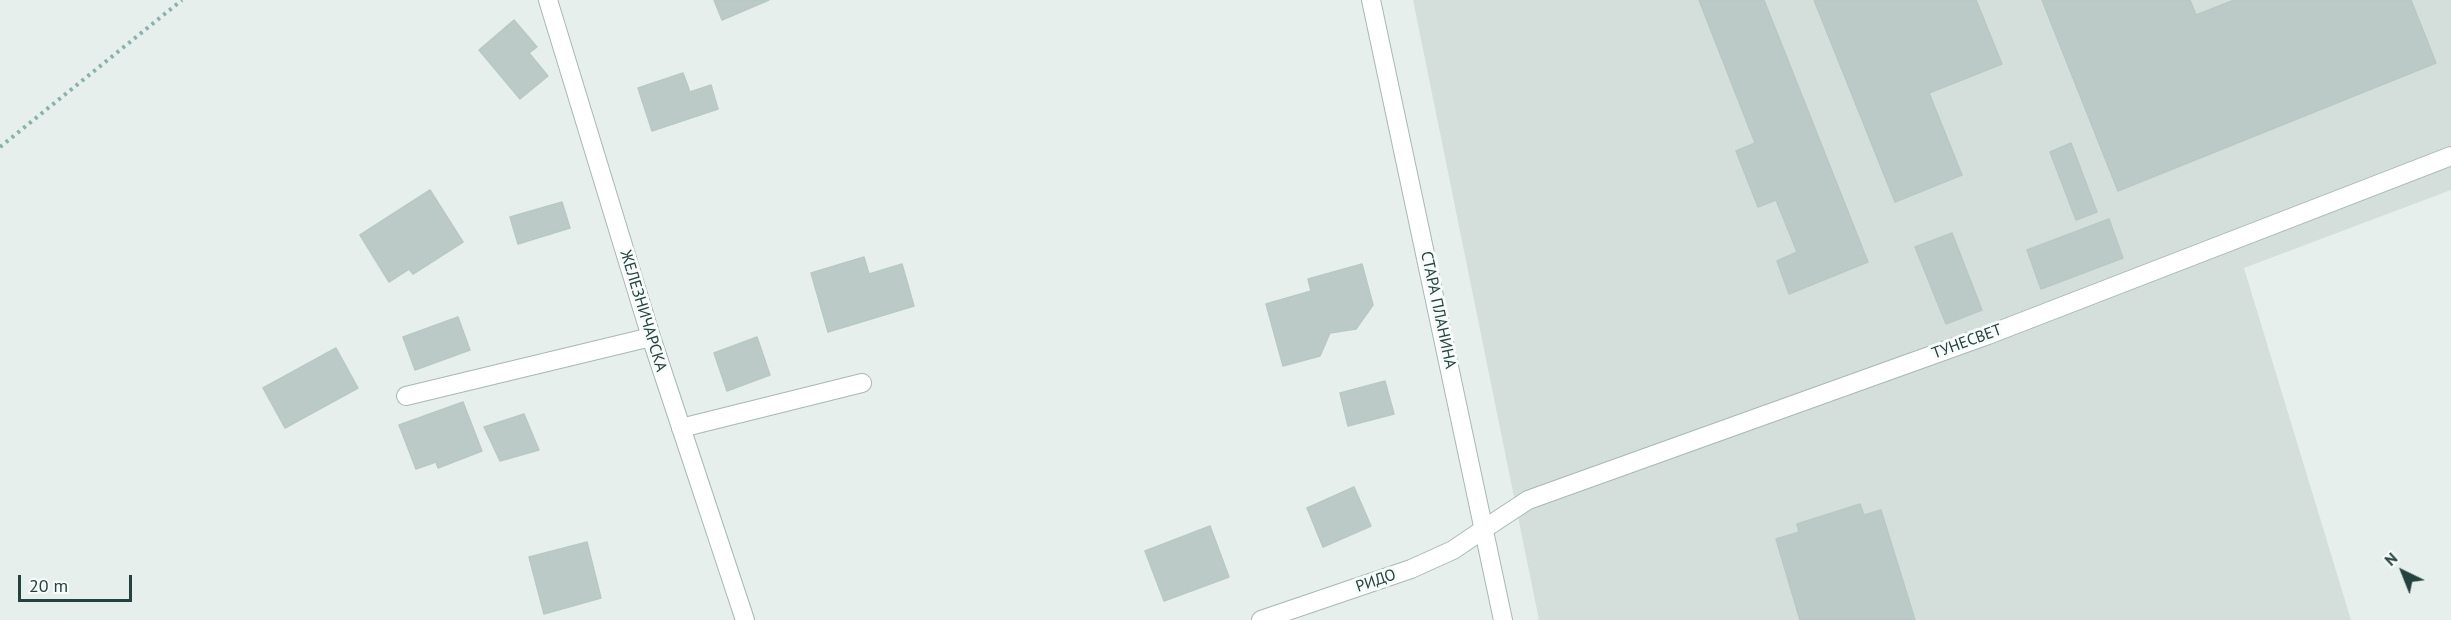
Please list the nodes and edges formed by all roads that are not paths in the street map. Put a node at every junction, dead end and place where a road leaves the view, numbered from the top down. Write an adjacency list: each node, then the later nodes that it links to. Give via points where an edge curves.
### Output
1 (548, 0): 4 (street, ЖЕЛЕЗНИЧАРСКА)
2 (1371, 0): 8 (street, СТАРА ПЛАНИНА)
3 (2451, 156): 8 (street, ТУНЕСВЕТ, via 1988,335 1528,500)
4 (651, 337): 6 (street); 7 (street, ЖЕЛЕЗНИЧАРСКА)
5 (862, 383): 7 (street)
6 (406, 396)
7 (681, 428): 9 (street, ЖЕЛЕЗНИЧАРСКА)
8 (1484, 529): 10 (street, РИДО, via 1453,550 1411,569); 11 (street, СТАРА ПЛАНИНА)
9 (745, 620)
10 (1261, 620)
11 (1503, 620)

